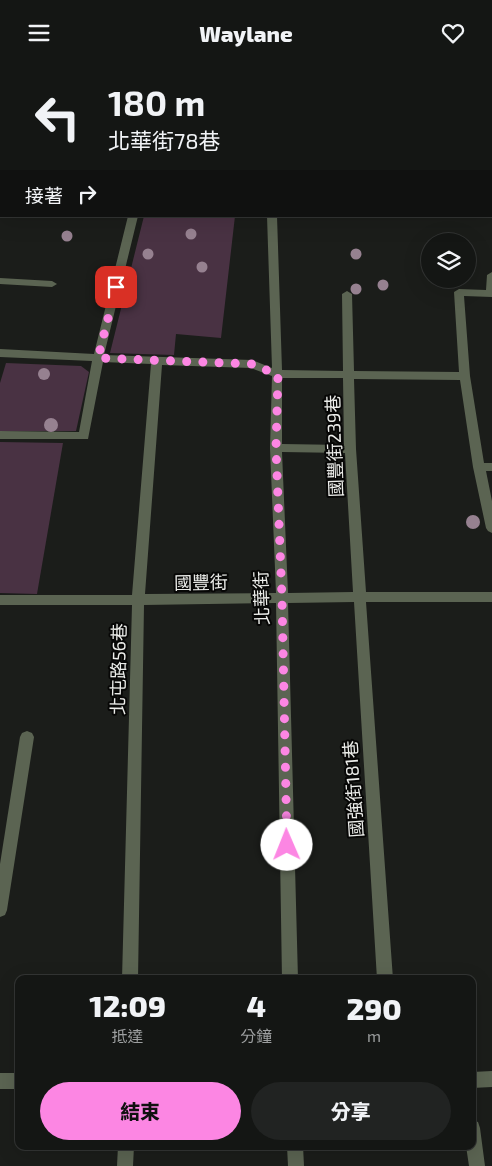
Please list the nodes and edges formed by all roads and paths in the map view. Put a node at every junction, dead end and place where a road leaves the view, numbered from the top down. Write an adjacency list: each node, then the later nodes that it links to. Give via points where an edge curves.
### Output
1 (134, 217): 9 (street)
2 (272, 217): 11 (street, 北華街)
3 (492, 275): 7 (street)
4 (0, 281): 5 (street)
5 (52, 285)
6 (347, 294): 12 (street, 國豐街239巷)
7 (491, 294): 13 (street, via 460,292)
8 (0, 353): 9 (street)
9 (98, 358): 10 (street); 14 (street, via 84,436)
10 (157, 361): 11 (street, via 252,364); 24 (street, 北屯路56巷)
11 (278, 375): 12 (street); 15 (street, 北華街)
12 (349, 375): 13 (street); 16 (street, 國豐街239巷)
13 (465, 376): 17 (street)
14 (0, 435)
15 (276, 448): 16 (street); 22 (street, 北華街)
16 (350, 449): 20 (street, 國豐街239巷)
17 (479, 467): 18 (street); 19 (street)
18 (492, 467)
19 (492, 528)
20 (359, 597): 21 (street, 國豐街); 22 (street, 國豐街); 29 (street, 國強街181巷)
21 (492, 597)
22 (282, 598): 24 (street, 國豐街); 28 (street, 北華街)
23 (0, 599): 24 (street, 國豐街)
24 (138, 601): 27 (street, 北屯路56巷)
25 (27, 737): 26 (street)
26 (0, 910)
27 (130, 975)
28 (290, 975)
29 (385, 975)
30 (492, 1079): 31 (street)
31 (476, 1080)
32 (0, 1081): 33 (street)
33 (15, 1081)
34 (126, 1150): 37 (street)
35 (295, 1150): 38 (street)
36 (475, 1150): 39 (street)
37 (126, 1166)
38 (296, 1166)
39 (477, 1166)

